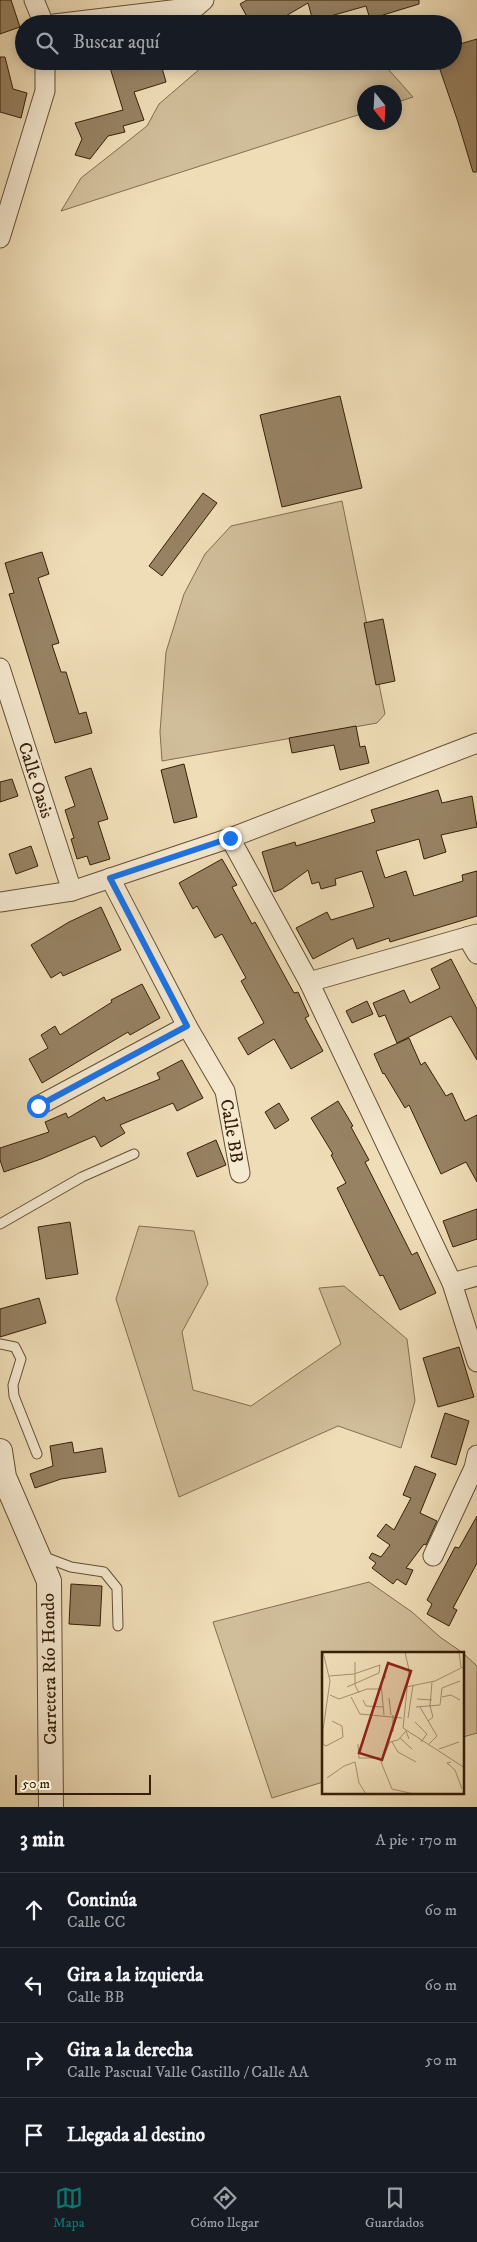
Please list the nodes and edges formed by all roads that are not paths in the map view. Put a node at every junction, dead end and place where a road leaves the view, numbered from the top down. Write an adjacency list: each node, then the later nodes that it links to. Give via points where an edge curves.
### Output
1 (34, 0): 3 (street)
2 (204, 0): 4 (street, via 196,6)
3 (40, 15)
4 (125, 15)
5 (45, 70): 6 (street, via 45,92)
6 (0, 238)
7 (0, 668): 11 (street, Calle Oasis)
8 (477, 743): 9 (street)
9 (230, 838): 10 (street); 15 (street)
10 (110, 878): 11 (street); 16 (street, Calle BB)
11 (72, 891): 12 (street)
12 (0, 902)
13 (472, 935): 14 (street); 15 (street)
14 (477, 954)
15 (309, 982): 22 (street)
16 (187, 1026): 17 (street); 19 (street, Calle BB, via 225,1091)
17 (38, 1106)
18 (134, 1154): 20 (lane, via 82,1177)
19 (240, 1174)
20 (0, 1224)
21 (477, 1276): 22 (street)
22 (452, 1283): 24 (street)
23 (0, 1344): 26 (lane, via 15,1347 21,1359 13,1385 14,1396)
24 (477, 1362)
25 (0, 1451): 28 (street, Carretera Río Hondo)
26 (37, 1454)
27 (477, 1456): 30 (street)
28 (2, 1479): 29 (street, Carretera Río Hondo)
29 (37, 1554): 31 (lane, via 71,1567 104,1572 117,1588); 32 (street, Carretera Río Hondo, via 49,1580)
30 (433, 1556)
31 (118, 1626)
32 (51, 1807)

